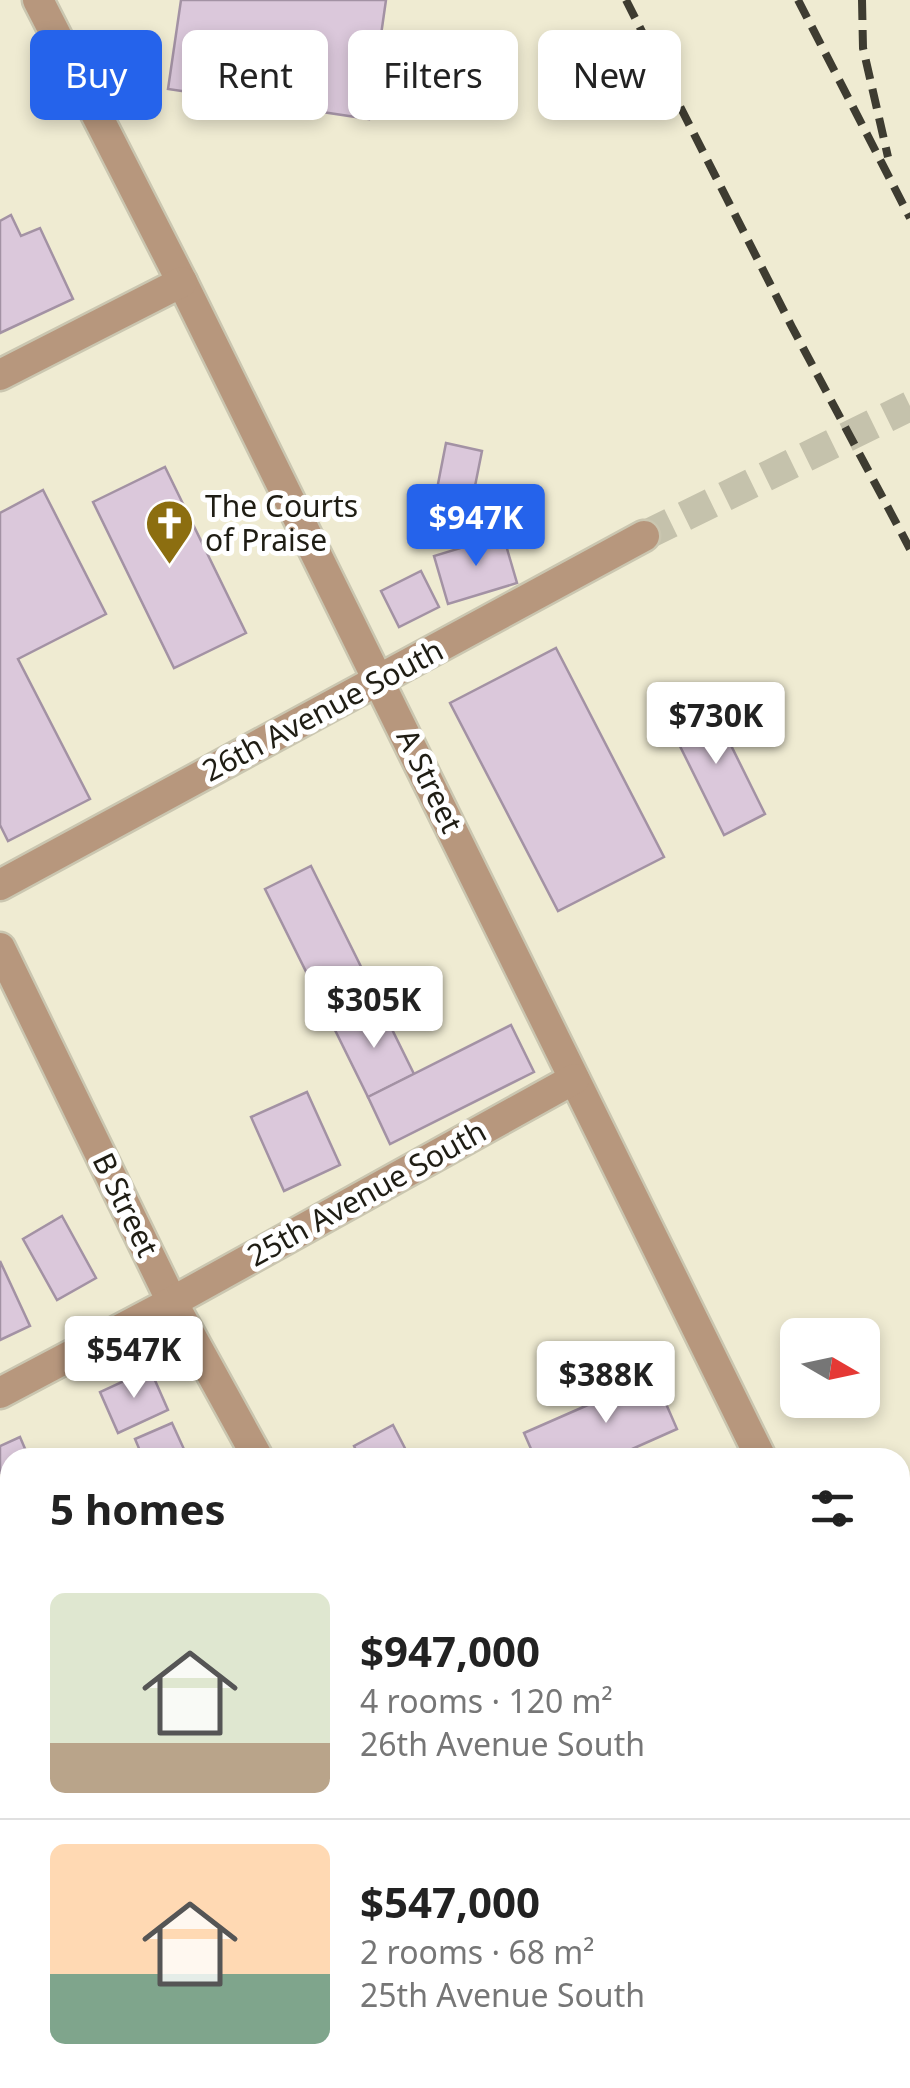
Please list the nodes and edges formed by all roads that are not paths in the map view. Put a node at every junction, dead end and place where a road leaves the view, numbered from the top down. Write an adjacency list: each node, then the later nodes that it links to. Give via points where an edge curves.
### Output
1 (38, 0): 2 (street, A Street)
2 (182, 282): 3 (street); 5 (street, A Street)
3 (0, 375)
4 (644, 536): 5 (street, 26th Avenue South)
5 (380, 681): 6 (street, 26th Avenue South); 8 (street, A Street)
6 (0, 885)
7 (0, 948): 9 (street, B Street)
8 (574, 1078): 9 (street, 25th Avenue South); 12 (street, A Street)
9 (172, 1302): 10 (street, 25th Avenue South); 11 (street, B Street)
10 (0, 1393)
11 (252, 1448)
12 (756, 1448)

